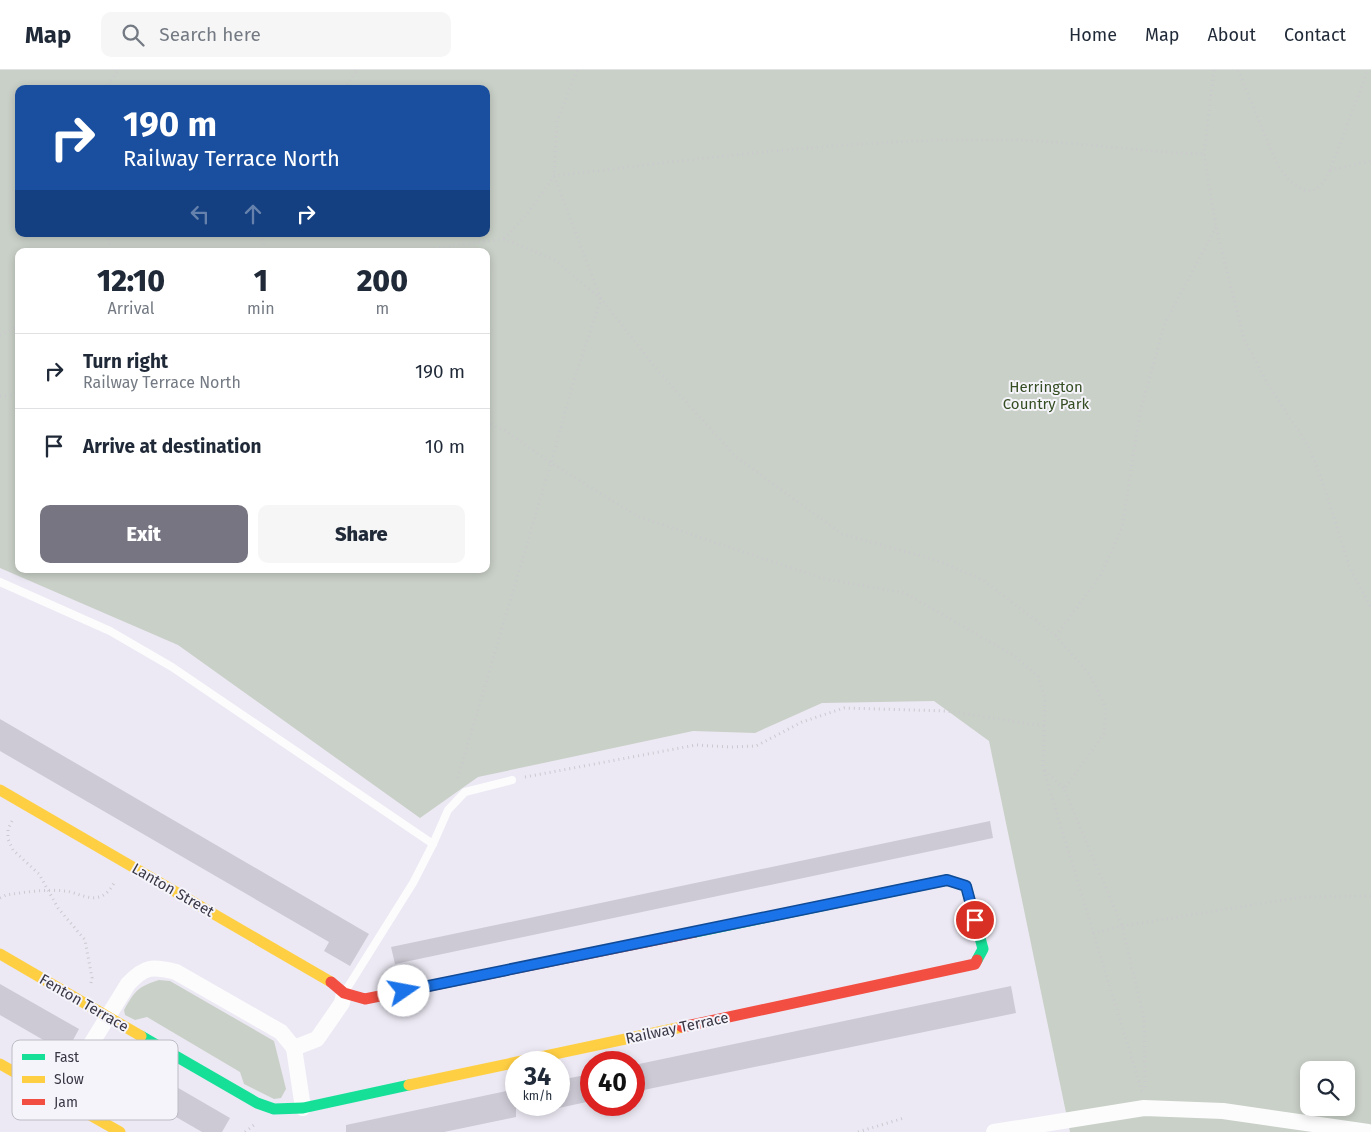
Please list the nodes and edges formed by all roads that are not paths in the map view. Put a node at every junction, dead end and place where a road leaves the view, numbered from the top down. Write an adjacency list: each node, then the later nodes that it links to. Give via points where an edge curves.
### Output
1 (0, 582): 4 (lane, via 110,631 172,667)
2 (512, 780): 4 (lane, via 465,792 448,810)
3 (0, 790): 6 (street, Lanton Street, via 330,981)
4 (433, 844): 6 (lane, via 413,883)
5 (0, 954): 7 (street, Fenton Terrace)
6 (344, 994): 10 (street, via 342,1003 317,1039); 14 (street, Railway Terrace, via 365,999 947,880 966,886 983,949 975,964)
7 (108, 1016): 8 (street); 9 (street, Fenton Terrace); 10 (street, via 140,971 159,968 176,972 281,1032)
8 (93, 1040)
9 (149, 1040)
10 (294, 1048): 14 (street)
11 (178, 1057): 14 (street, Fenton Terrace, via 257,1103 274,1108)
12 (0, 1064): 13 (street)
13 (12, 1071)
14 (303, 1108)
15 (99, 1120): 16 (street)
16 (120, 1132)
17 (994, 1132): 18 (street, via 1144,1105 1223,1111)
18 (1368, 1132)

